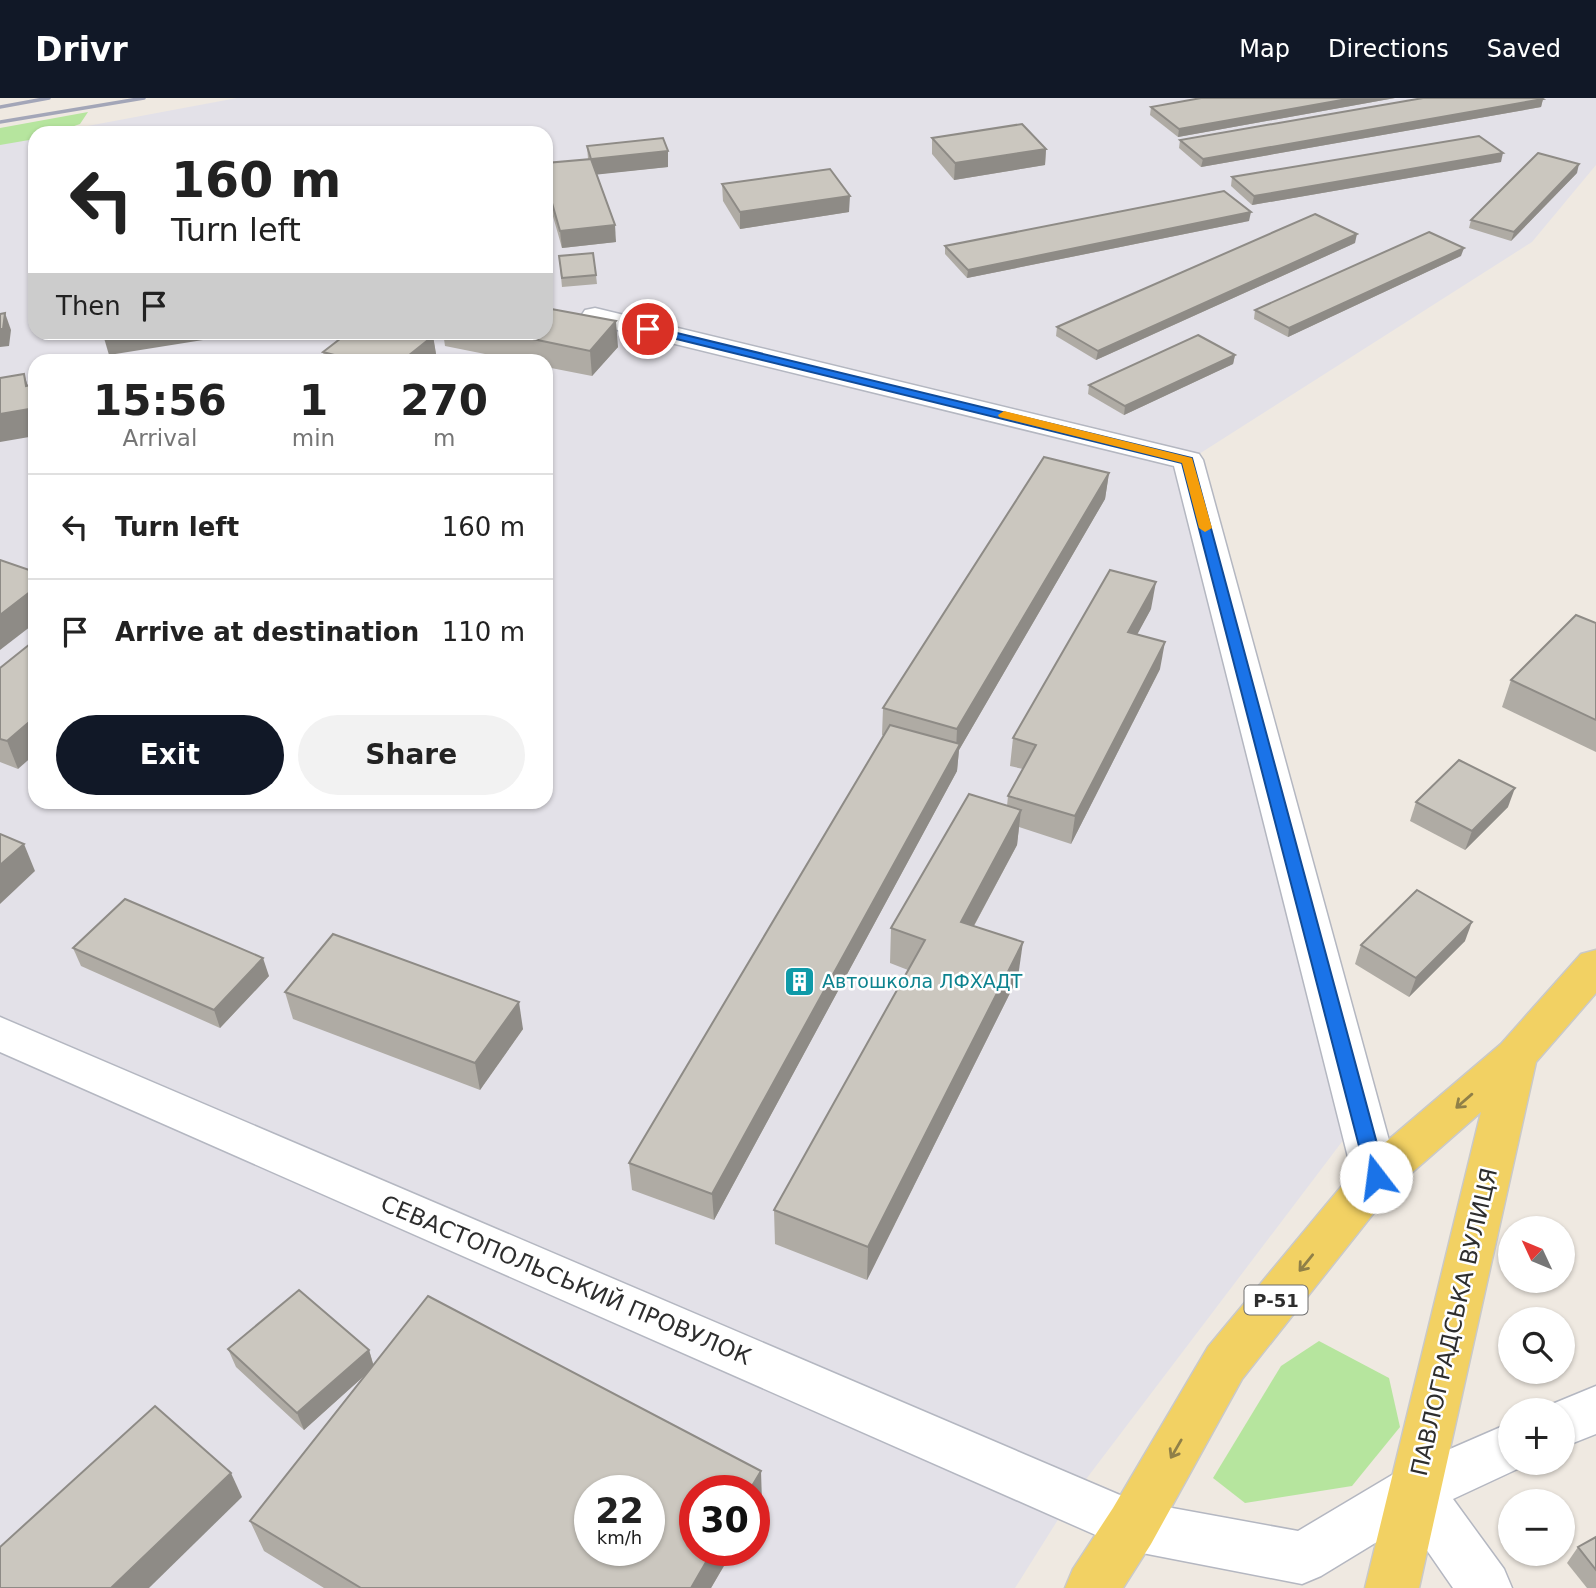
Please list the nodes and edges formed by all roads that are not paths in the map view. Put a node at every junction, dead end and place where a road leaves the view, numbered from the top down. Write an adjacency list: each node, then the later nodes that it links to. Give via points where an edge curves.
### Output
1 (595, 316): 5 (street, via 1188,460)
2 (1596, 965): 4 (main road, ПАВЛОГРАДСЬКА ВУЛИЦЯ / Р-51)
3 (0, 1034): 10 (street, СЕВАСТОПОЛЬСЬКИЙ ПРОВУЛОК)
4 (1516, 1056): 5 (main road, ПАВЛОГРАДСЬКА ВУЛИЦЯ / Р-51, one-way to 5); 9 (main road, ПАВЛОГРАДСЬКА ВУЛИЦЯ / Р-51)
5 (1376, 1177): 10 (main road, ПАВЛОГРАДСЬКА ВУЛИЦЯ / Р-51, one-way to 10, via 1225,1363)
6 (1596, 1409): 7 (street)
7 (1575, 1419)
8 (1498, 1452): 9 (street, СЕВАСТОПОЛЬСЬКИЙ ПРОВУЛОК)
9 (1415, 1490): 10 (street, СЕВАСТОПОЛЬСЬКИЙ ПРОВУЛОК, via 1302,1558); 12 (main road, ПАВЛОГРАДСЬКА ВУЛИЦЯ / Р-51); 13 (street)
10 (1132, 1526): 11 (main road, ПАВЛОГРАДСЬКА ВУЛИЦЯ / Р-51)
11 (1092, 1588)
12 (1392, 1588)
13 (1485, 1588)

